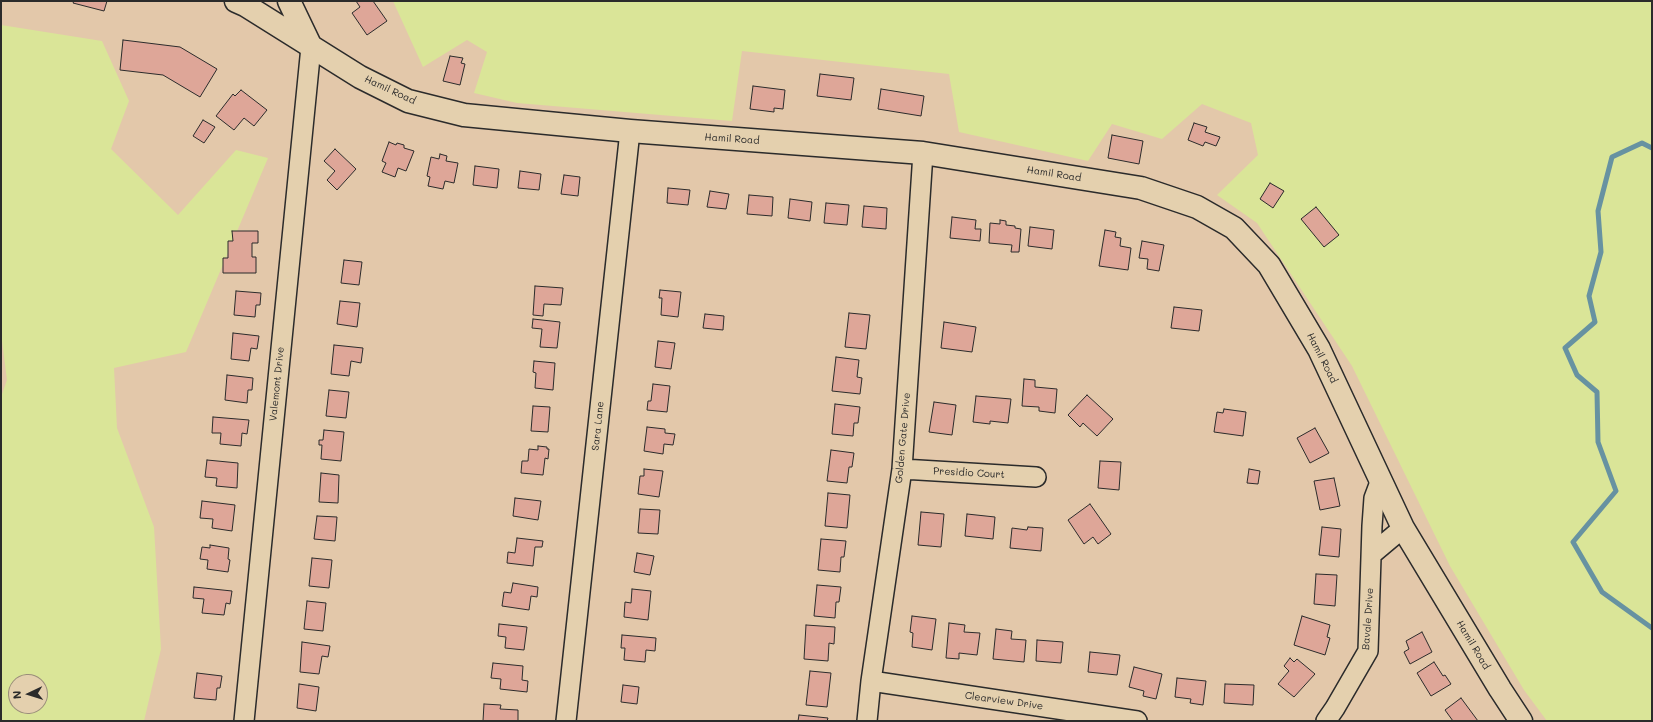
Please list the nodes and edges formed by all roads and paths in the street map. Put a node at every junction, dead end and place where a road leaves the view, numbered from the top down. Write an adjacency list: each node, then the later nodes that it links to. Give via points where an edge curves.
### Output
1 (236, 1): 3 (street, Hamil Road)
2 (289, 1): 3 (street)
3 (311, 47): 4 (street, Hamil Road, via 360,77 408,101 464,116); 13 (street, Valemont Drive)
4 (630, 131): 5 (street, Hamil Road); 14 (street, Sara Lane)
5 (923, 153): 6 (street, Golden Gate Drive); 8 (street, Hamil Road, via 1141,188 1197,207 1234,228 1269,265 1319,349)
6 (902, 469): 7 (street, Presidio Court); 11 (street, Golden Gate Drive)
7 (1036, 477)
8 (1380, 482): 9 (street, Hamil Road); 10 (street, Bavale Drive, via 1374,498)
9 (1403, 528): 10 (street); 17 (street, Hamil Road)
10 (1372, 554): 16 (street, Bavale Drive, via 1368,651)
11 (871, 681): 12 (street, Clearview Drive); 15 (street, Golden Gate Drive)
12 (1129, 720)
13 (244, 721)
14 (566, 721)
15 (867, 721)
16 (1326, 721)
17 (1521, 721)

